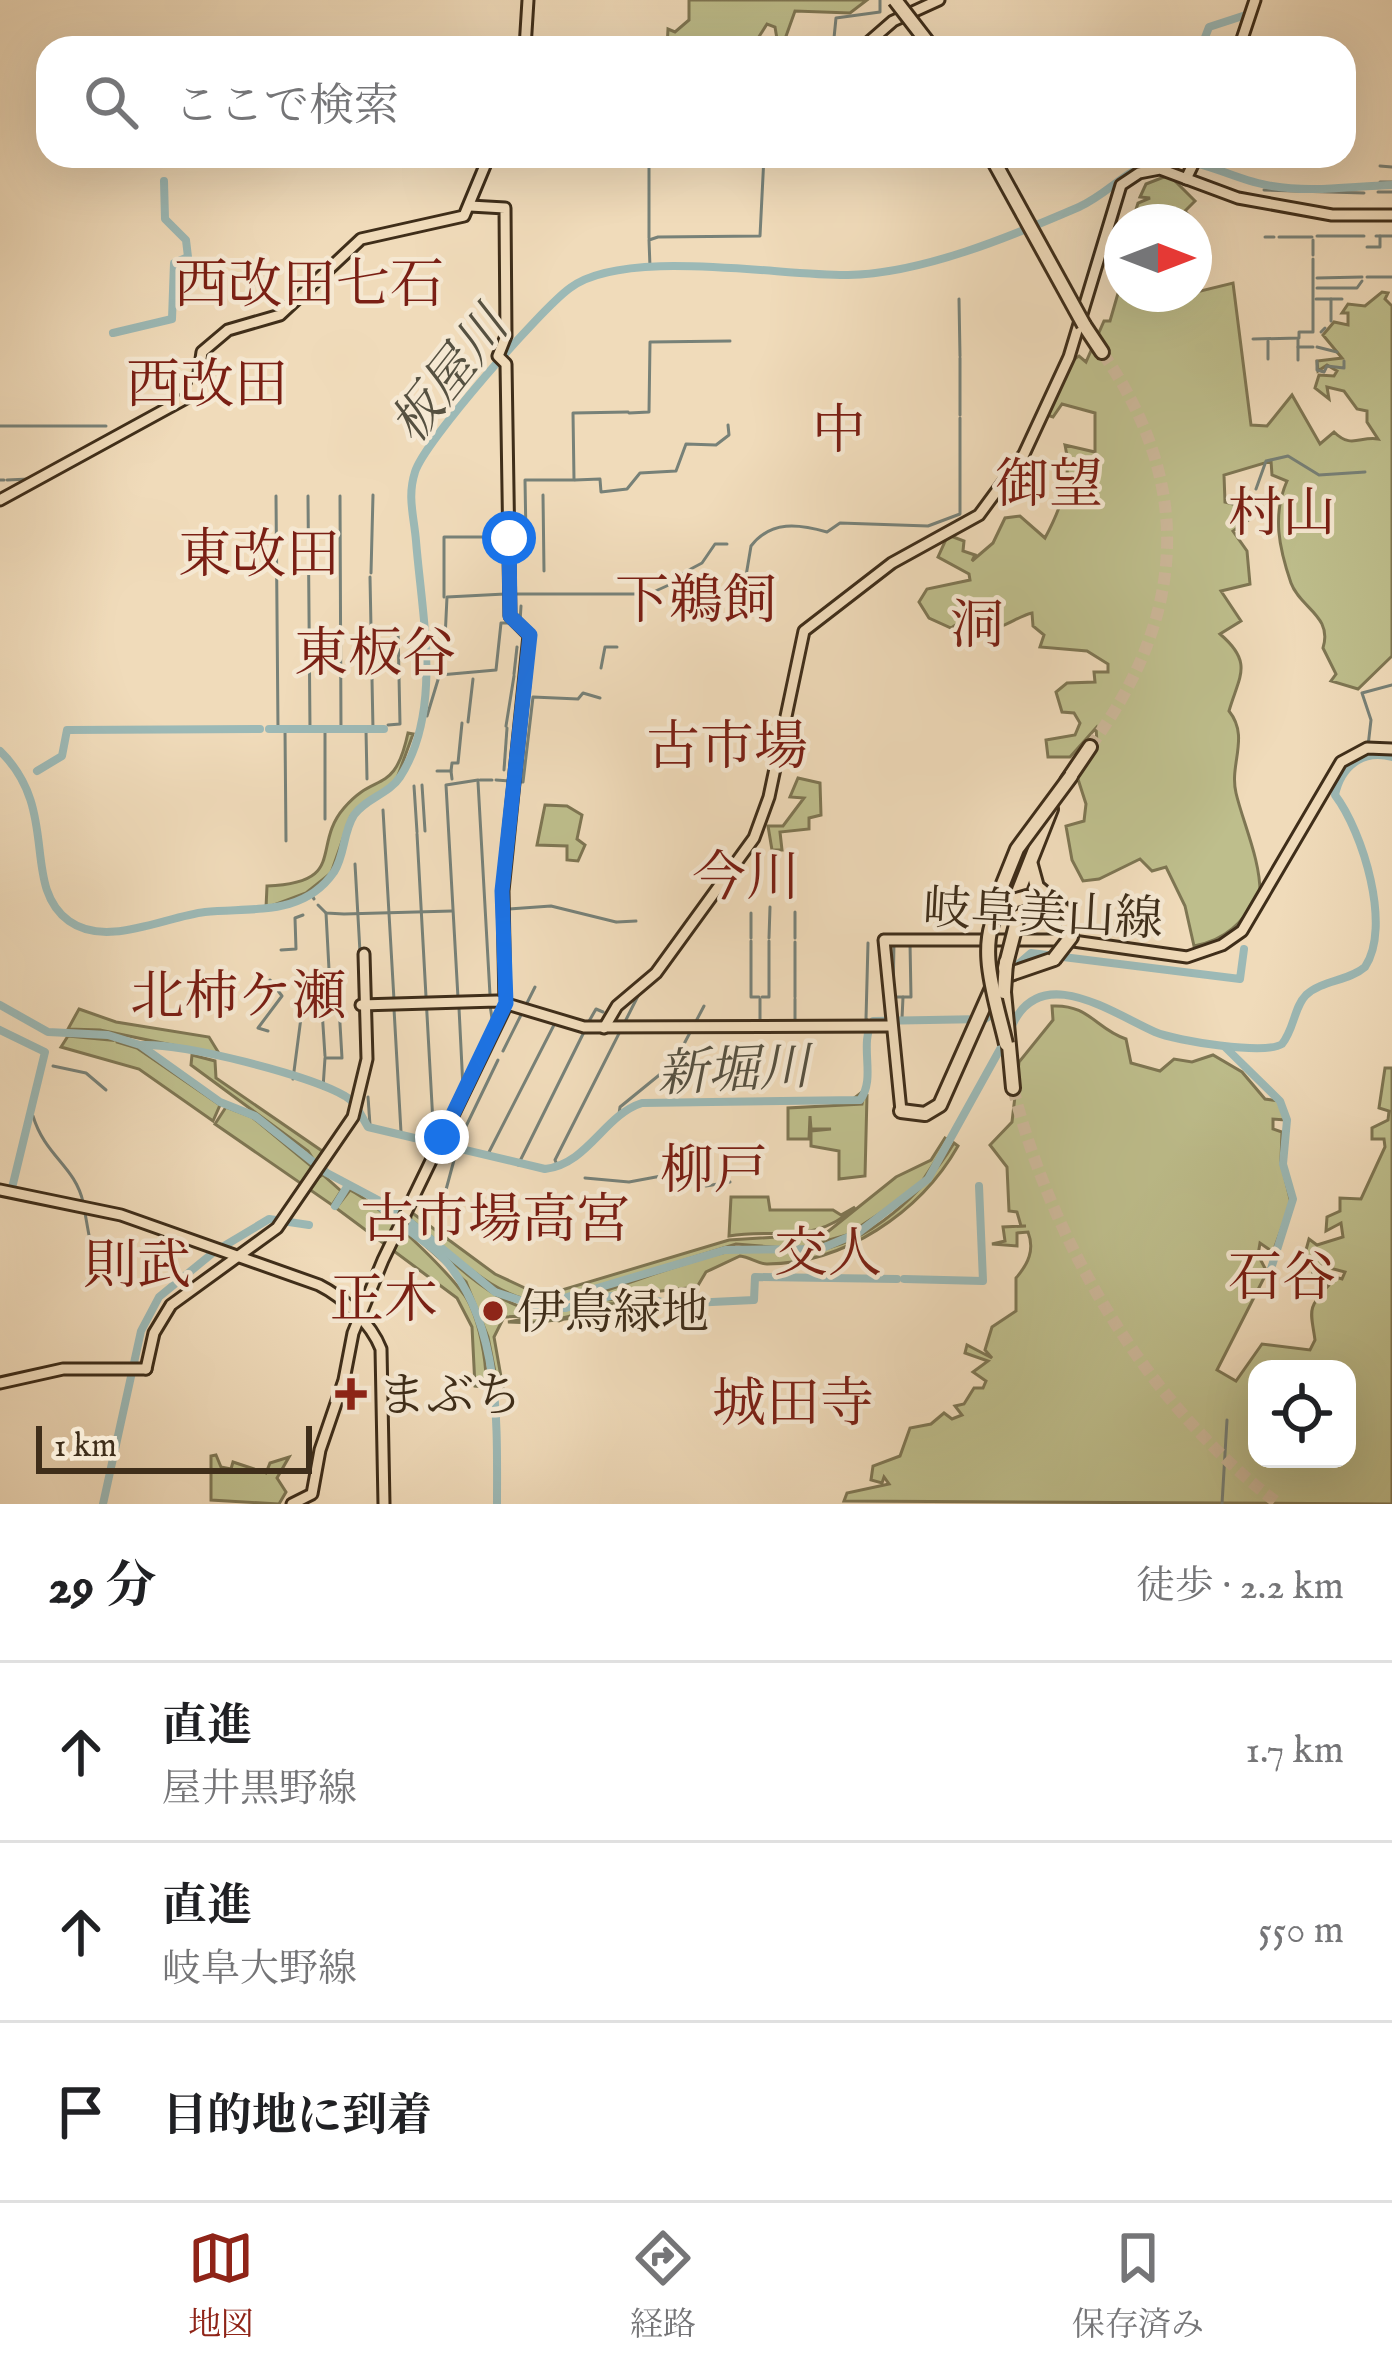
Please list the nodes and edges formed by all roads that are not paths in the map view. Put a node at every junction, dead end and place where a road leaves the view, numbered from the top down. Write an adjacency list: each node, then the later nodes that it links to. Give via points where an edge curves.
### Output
1 (528, 0): 5 (main road)
2 (895, 0): 7 (highway, bridge)
3 (939, 0): 6 (main road)
4 (1255, 0): 8 (main road)
5 (526, 36)
6 (876, 36)
7 (923, 36)
8 (1243, 36)
9 (484, 168): 13 (main road)
10 (998, 168): 15 (highway, bridge)
11 (1191, 168): 12 (main road)
12 (1186, 178): 14 (main road, via 1225,195 1314,212); 28 (main road, via 1144,171 1120,188 1046,416 985,508 892,563 804,631 754,838 656,973)
13 (470, 206): 16 (main road, via 453,222 350,244 280,315 229,330 202,352 190,396); 24 (main road, via 506,208 509,594 512,621 530,635 502,891)
14 (1392, 214)
15 (1102, 352)
16 (0, 500)
17 (1392, 749): 27 (main road, 岐阜美山線, via 1367,748 1341,762 1242,931 1222,945 1187,957 1066,940 884,940)
18 (1087, 752): 19 (highway)
19 (1067, 782): 20 (highway, bridge, via 1030,867 1037,887); 23 (highway, bridge, via 1025,870); 26 (highway, bridge, via 1017,849 990,917)
20 (1070, 919): 22 (highway, bridge, via 1070,942); 29 (highway, bridge, via 1027,896 1007,900 994,914 990,973)
21 (363, 954): 25 (main road)
22 (1050, 959): 23 (highway); 23 (highway, bridge, via 1066,942 1067,922 1053,907 1032,905 1012,928)
23 (1010, 970): 26 (highway, via 990,980); 29 (highway, bridge)
24 (506, 1001): 25 (main road); 28 (main road, via 568,1025); 34 (main road)
25 (364, 1005): 33 (main road, via 359,1099 302,1194)
26 (978, 1016): 31 (highway, via 940,1105 925,1114)
27 (889, 1022): 28 (main road); 31 (main road)
28 (605, 1026)
29 (1006, 1044): 30 (highway)
30 (1013, 1088)
31 (902, 1111)
32 (0, 1191): 33 (main road, via 111,1212)
33 (235, 1257): 34 (main road, via 326,1292); 35 (main road, via 171,1305 138,1369 63,1370)
34 (359, 1320): 36 (main road, via 312,1493); 37 (main road, via 381,1352)
35 (3, 1382)
36 (292, 1504)
37 (383, 1504)

